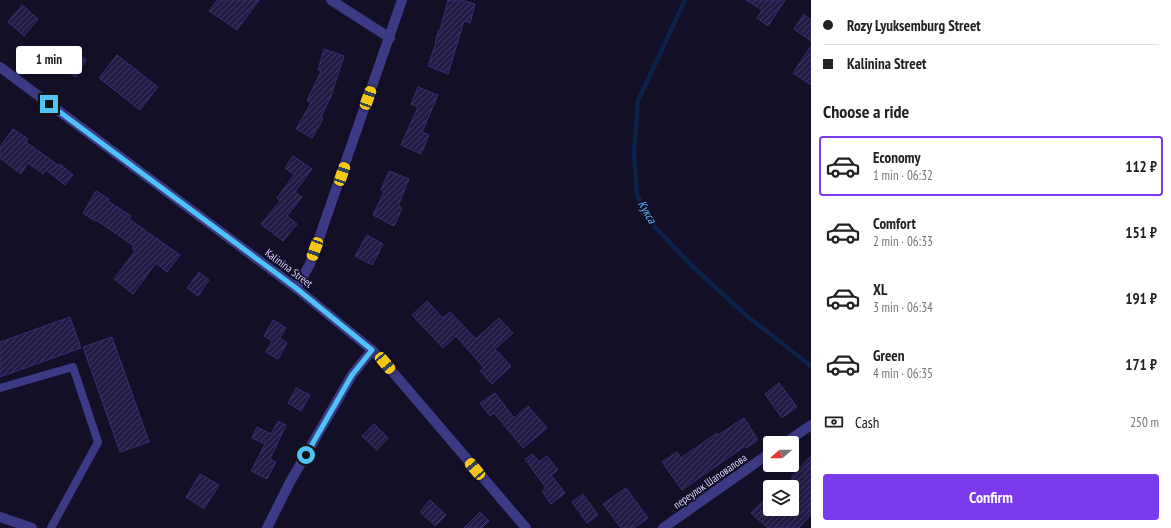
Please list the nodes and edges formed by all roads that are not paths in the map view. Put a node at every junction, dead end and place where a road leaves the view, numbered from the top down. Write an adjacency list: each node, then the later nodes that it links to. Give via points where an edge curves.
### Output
1 (331, 0): 3 (street)
2 (402, 0): 3 (street)
3 (390, 38): 5 (street, via 310,264)
4 (0, 67): 5 (street, Kalinina Street)
5 (296, 288): 6 (street, Kalinina Street)
6 (372, 350): 14 (street, via 352,375 290,482); 15 (street, Kalinina Street)
7 (0, 388): 13 (lane, via 73,367 98,442)
8 (811, 425): 9 (street)
9 (795, 436)
10 (763, 458): 16 (street, переулок Шаповалова)
11 (0, 517): 12 (street)
12 (32, 528)
13 (51, 528)
14 (267, 528)
15 (526, 528)
16 (663, 528)

